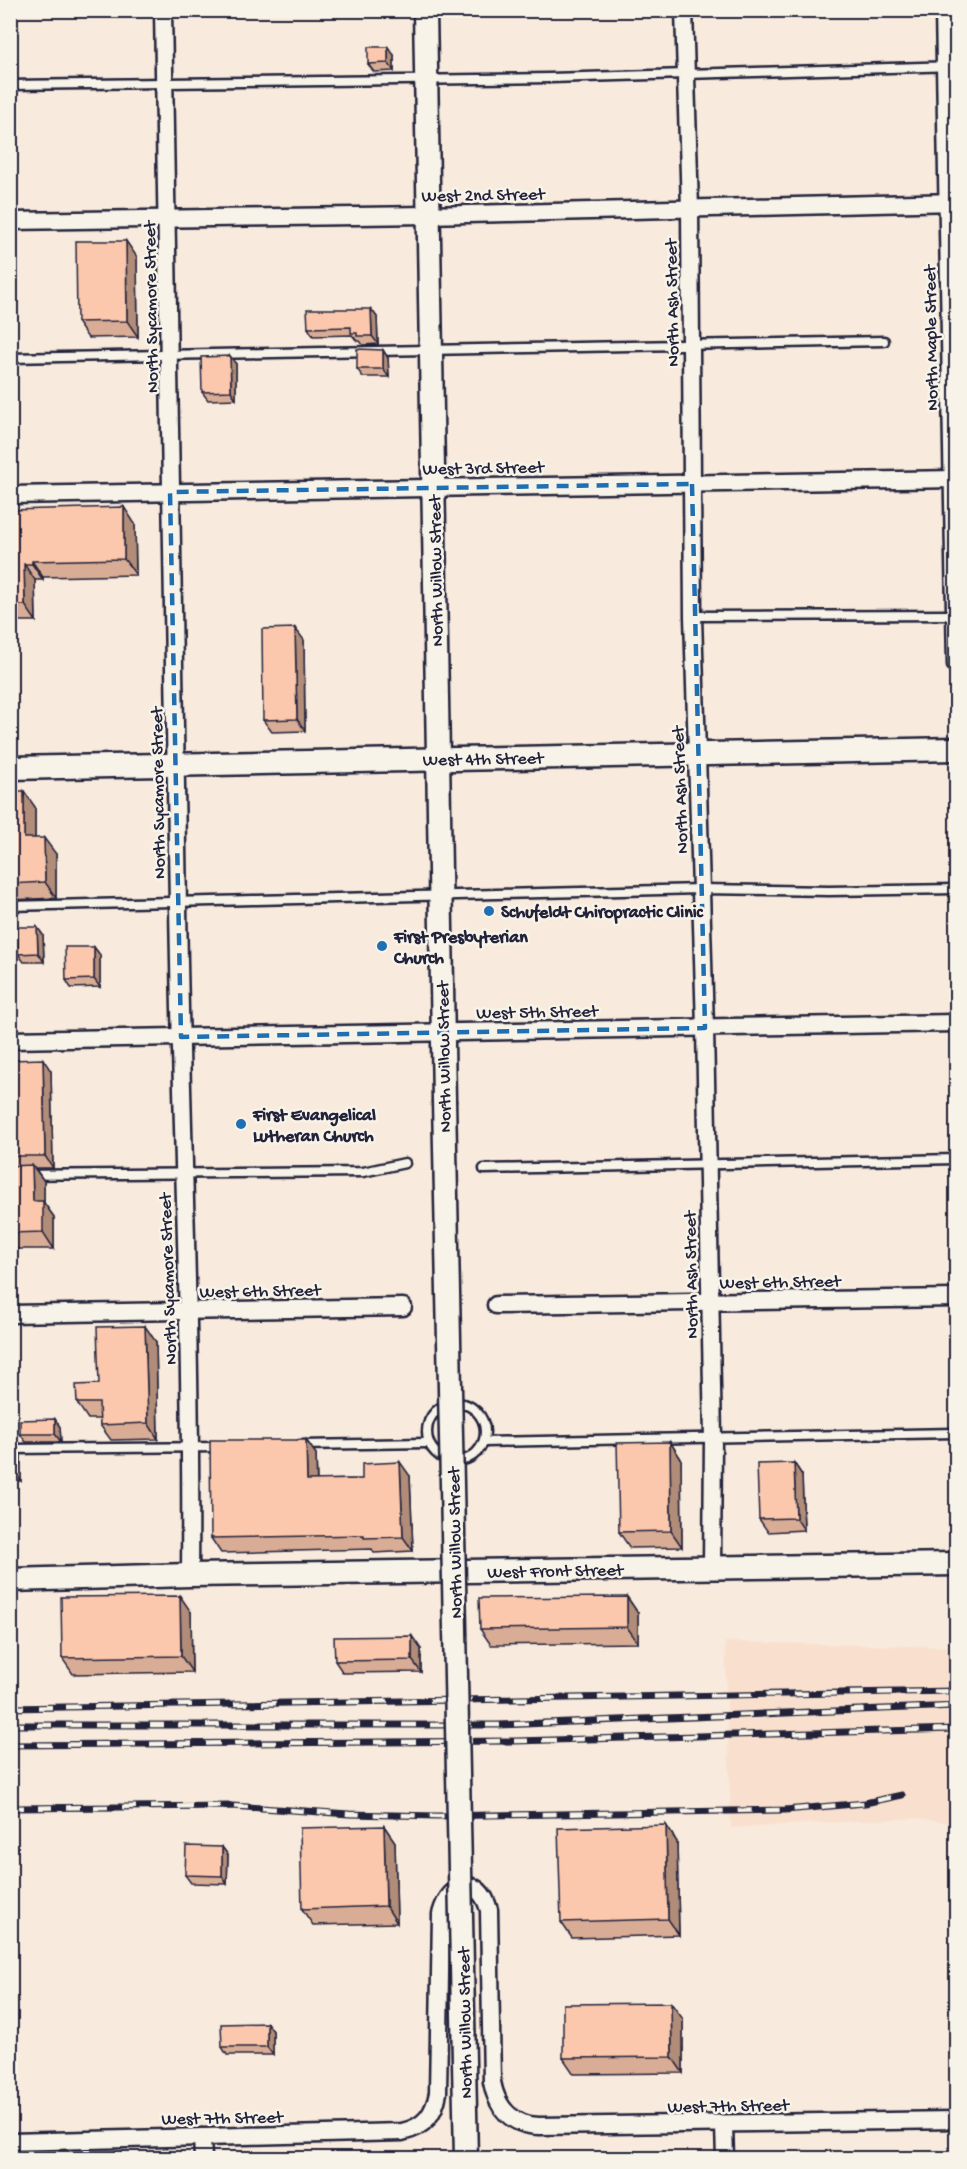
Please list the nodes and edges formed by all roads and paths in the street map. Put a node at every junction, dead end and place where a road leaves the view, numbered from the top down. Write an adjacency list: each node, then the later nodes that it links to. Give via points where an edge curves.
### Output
1 (163, 10): 8 (street, North Sycamore Street)
2 (425, 10): 7 (main road, North Willow Street)
3 (684, 10): 6 (street, North Ash Street)
4 (944, 10): 5 (street, North Maple Street)
5 (951, 66): 6 (lane); 10 (street, North Maple Street)
6 (686, 72): 7 (lane); 11 (street, North Ash Street)
7 (426, 80): 8 (lane); 12 (main road, North Willow Street)
8 (164, 83): 9 (lane); 13 (street, North Sycamore Street)
9 (10, 85)
10 (952, 203): 11 (street, West 2nd Street); 20 (street, North Maple Street)
11 (690, 209): 12 (street, West 2nd Street); 16 (street, North Ash Street)
12 (428, 215): 13 (street, West 2nd Street); 17 (main road, North Willow Street)
13 (169, 219): 14 (street, West 2nd Street); 18 (street, North Sycamore Street)
14 (10, 221)
15 (884, 341): 16 (lane)
16 (691, 344): 17 (lane); 21 (street, North Ash Street)
17 (431, 348): 18 (lane); 22 (main road, North Willow Street)
18 (171, 355): 19 (lane); 23 (street, North Sycamore Street)
19 (10, 358)
20 (954, 479): 21 (street, West 3rd Street); 25 (street, North Maple Street)
21 (692, 484): 22 (street, West 3rd Street); 26 (street, North Ash Street)
22 (433, 488): 23 (street, West 3rd Street); 30 (main road, North Willow Street)
23 (170, 492): 24 (street, West 3rd Street); 31 (street, North Sycamore Street)
24 (10, 495)
25 (955, 615): 26 (lane); 27 (street, North Maple Street)
26 (693, 616): 29 (street, North Ash Street)
27 (957, 665)
28 (957, 749): 29 (main road, West 4th Street)
29 (698, 754): 30 (main road, West 4th Street); 33 (street, North Ash Street)
30 (438, 759): 31 (main road, West 4th Street); 35 (main road, North Willow Street)
31 (176, 765): 32 (main road, West 4th Street); 36 (street, North Sycamore Street)
32 (10, 768)
33 (701, 889): 34 (lane); 35 (lane); 39 (street, North Ash Street)
34 (957, 889)
35 (440, 896): 36 (lane); 40 (main road, North Willow Street)
36 (178, 900): 37 (lane); 41 (street, North Sycamore Street)
37 (10, 906)
38 (957, 1023): 39 (street, West 5th Street)
39 (705, 1028): 40 (street, West 5th Street); 45 (street, North Ash Street)
40 (442, 1032): 41 (street, West 5th Street); 76 (main road, North Willow Street, bridge)
41 (181, 1037): 42 (street, West 5th Street); 48 (street, North Sycamore Street)
42 (10, 1040)
43 (957, 1159): 45 (lane)
44 (405, 1163): 48 (lane, via 363,1172)
45 (707, 1163): 46 (lane); 50 (street, North Ash Street)
46 (484, 1169)
47 (10, 1174): 48 (lane)
48 (184, 1174): 53 (street, North Sycamore Street)
49 (957, 1298): 50 (street, West 6th Street)
50 (710, 1302): 51 (street, West 6th Street); 56 (street, North Ash Street)
51 (496, 1305)
52 (403, 1307): 53 (street, West 6th Street)
53 (188, 1310): 54 (street, West 6th Street); 61 (street, North Sycamore Street)
54 (10, 1314)
55 (957, 1433): 56 (lane)
56 (713, 1438): 57 (lane); 65 (street, North Ash Street)
57 (484, 1442): 58 (lane, via 486,1430 478,1413 471,1407 451,1404 433,1414 427,1426); 63 (lane, via 468,1460)
58 (428, 1443): 60 (lane); 63 (lane, via 440,1456)
59 (227, 1446): 61 (lane)
60 (286, 1446)
61 (191, 1447): 62 (lane); 67 (street, North Sycamore Street)
62 (10, 1449)
63 (456, 1462): 66 (street, North Willow Street)
64 (957, 1564): 65 (main road, West Front Street)
65 (712, 1568): 66 (main road, West Front Street)
66 (458, 1571): 67 (main road, West Front Street)
67 (190, 1575): 68 (main road, West Front Street)
68 (10, 1580)
69 (504, 2112): 70 (street, North Willow Street, via 492,2082 489,1910 477,1890 464,1886 446,1898 441,1914 438,2092); 72 (street, West 7th Street, via 527,2126)
70 (429, 2118): 73 (street, West 7th Street, via 402,2132)
71 (957, 2120): 72 (street, West 7th Street)
72 (724, 2126): 77 (street)
73 (202, 2137): 74 (street, West 7th Street); 75 (street)
74 (10, 2142)
75 (202, 2158)
76 (466, 2158)
77 (725, 2158)

